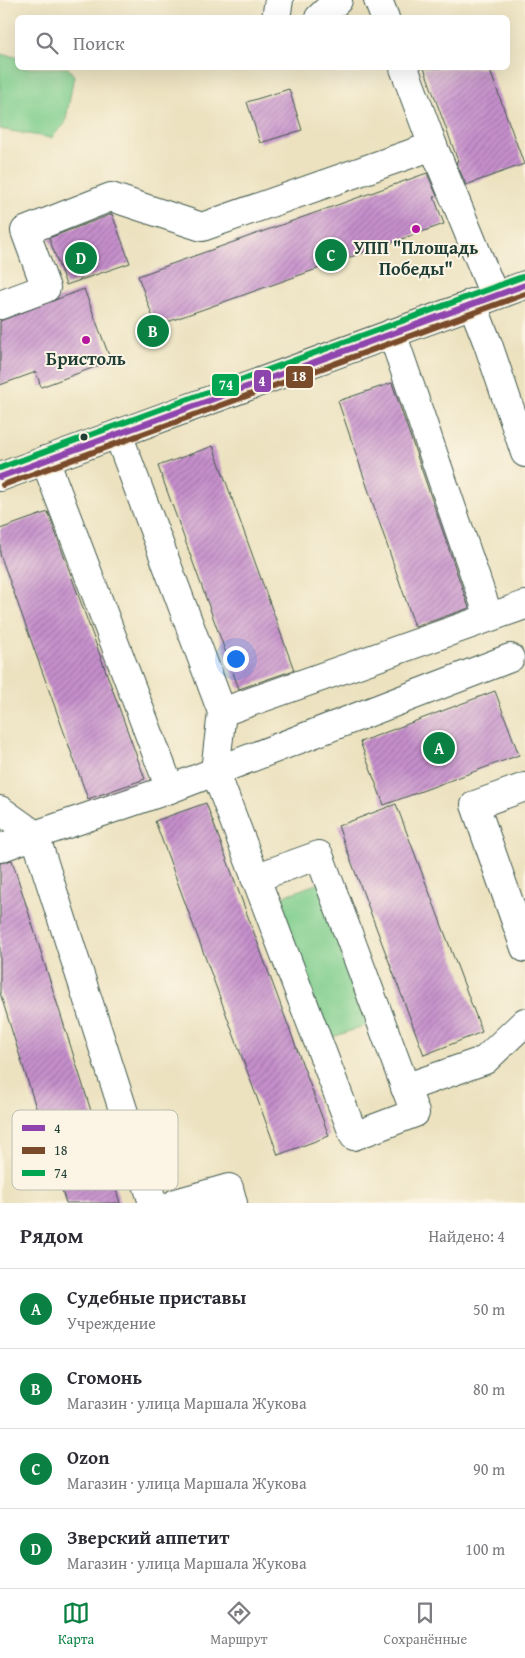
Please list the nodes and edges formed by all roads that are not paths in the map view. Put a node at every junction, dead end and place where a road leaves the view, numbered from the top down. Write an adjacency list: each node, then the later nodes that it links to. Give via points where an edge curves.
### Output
1 (279, 0): 4 (main road)
2 (338, 0): 5 (main road)
3 (378, 0): 6 (main road)
4 (276, 15)
5 (322, 15)
6 (384, 15)
7 (405, 70): 8 (main road)
8 (433, 146): 10 (main road); 11 (main road, via 202,227 111,197 25,231 46,288)
9 (525, 285): 10 (main road)
10 (483, 299): 12 (main road); 14 (main road, via 488,344)
11 (0, 305)
12 (392, 333): 13 (main road); 18 (main road)
13 (118, 434): 15 (main road); 20 (main road)
14 (525, 453)
15 (45, 460): 16 (main road); 23 (main road)
16 (0, 477)
17 (525, 605): 18 (main road)
18 (489, 617): 20 (main road)
19 (510, 658): 21 (main road)
20 (222, 712): 21 (main road)
21 (215, 771): 23 (main road); 27 (main road)
22 (525, 787): 28 (main road, via 475,805)
23 (170, 788): 25 (main road)
24 (0, 810): 25 (main road)
25 (35, 835): 26 (main road); 31 (main road)
26 (0, 848)
27 (255, 878): 30 (main road, via 319,855); 30 (main road, via 354,1136 415,1113)
28 (525, 948)
29 (525, 1022): 30 (main road, via 485,1060)
30 (406, 1088)
31 (123, 1110)
32 (149, 1190): 33 (main road)
33 (153, 1203)
34 (176, 1203): 35 (main road, via 229,1188)
35 (234, 1203)

